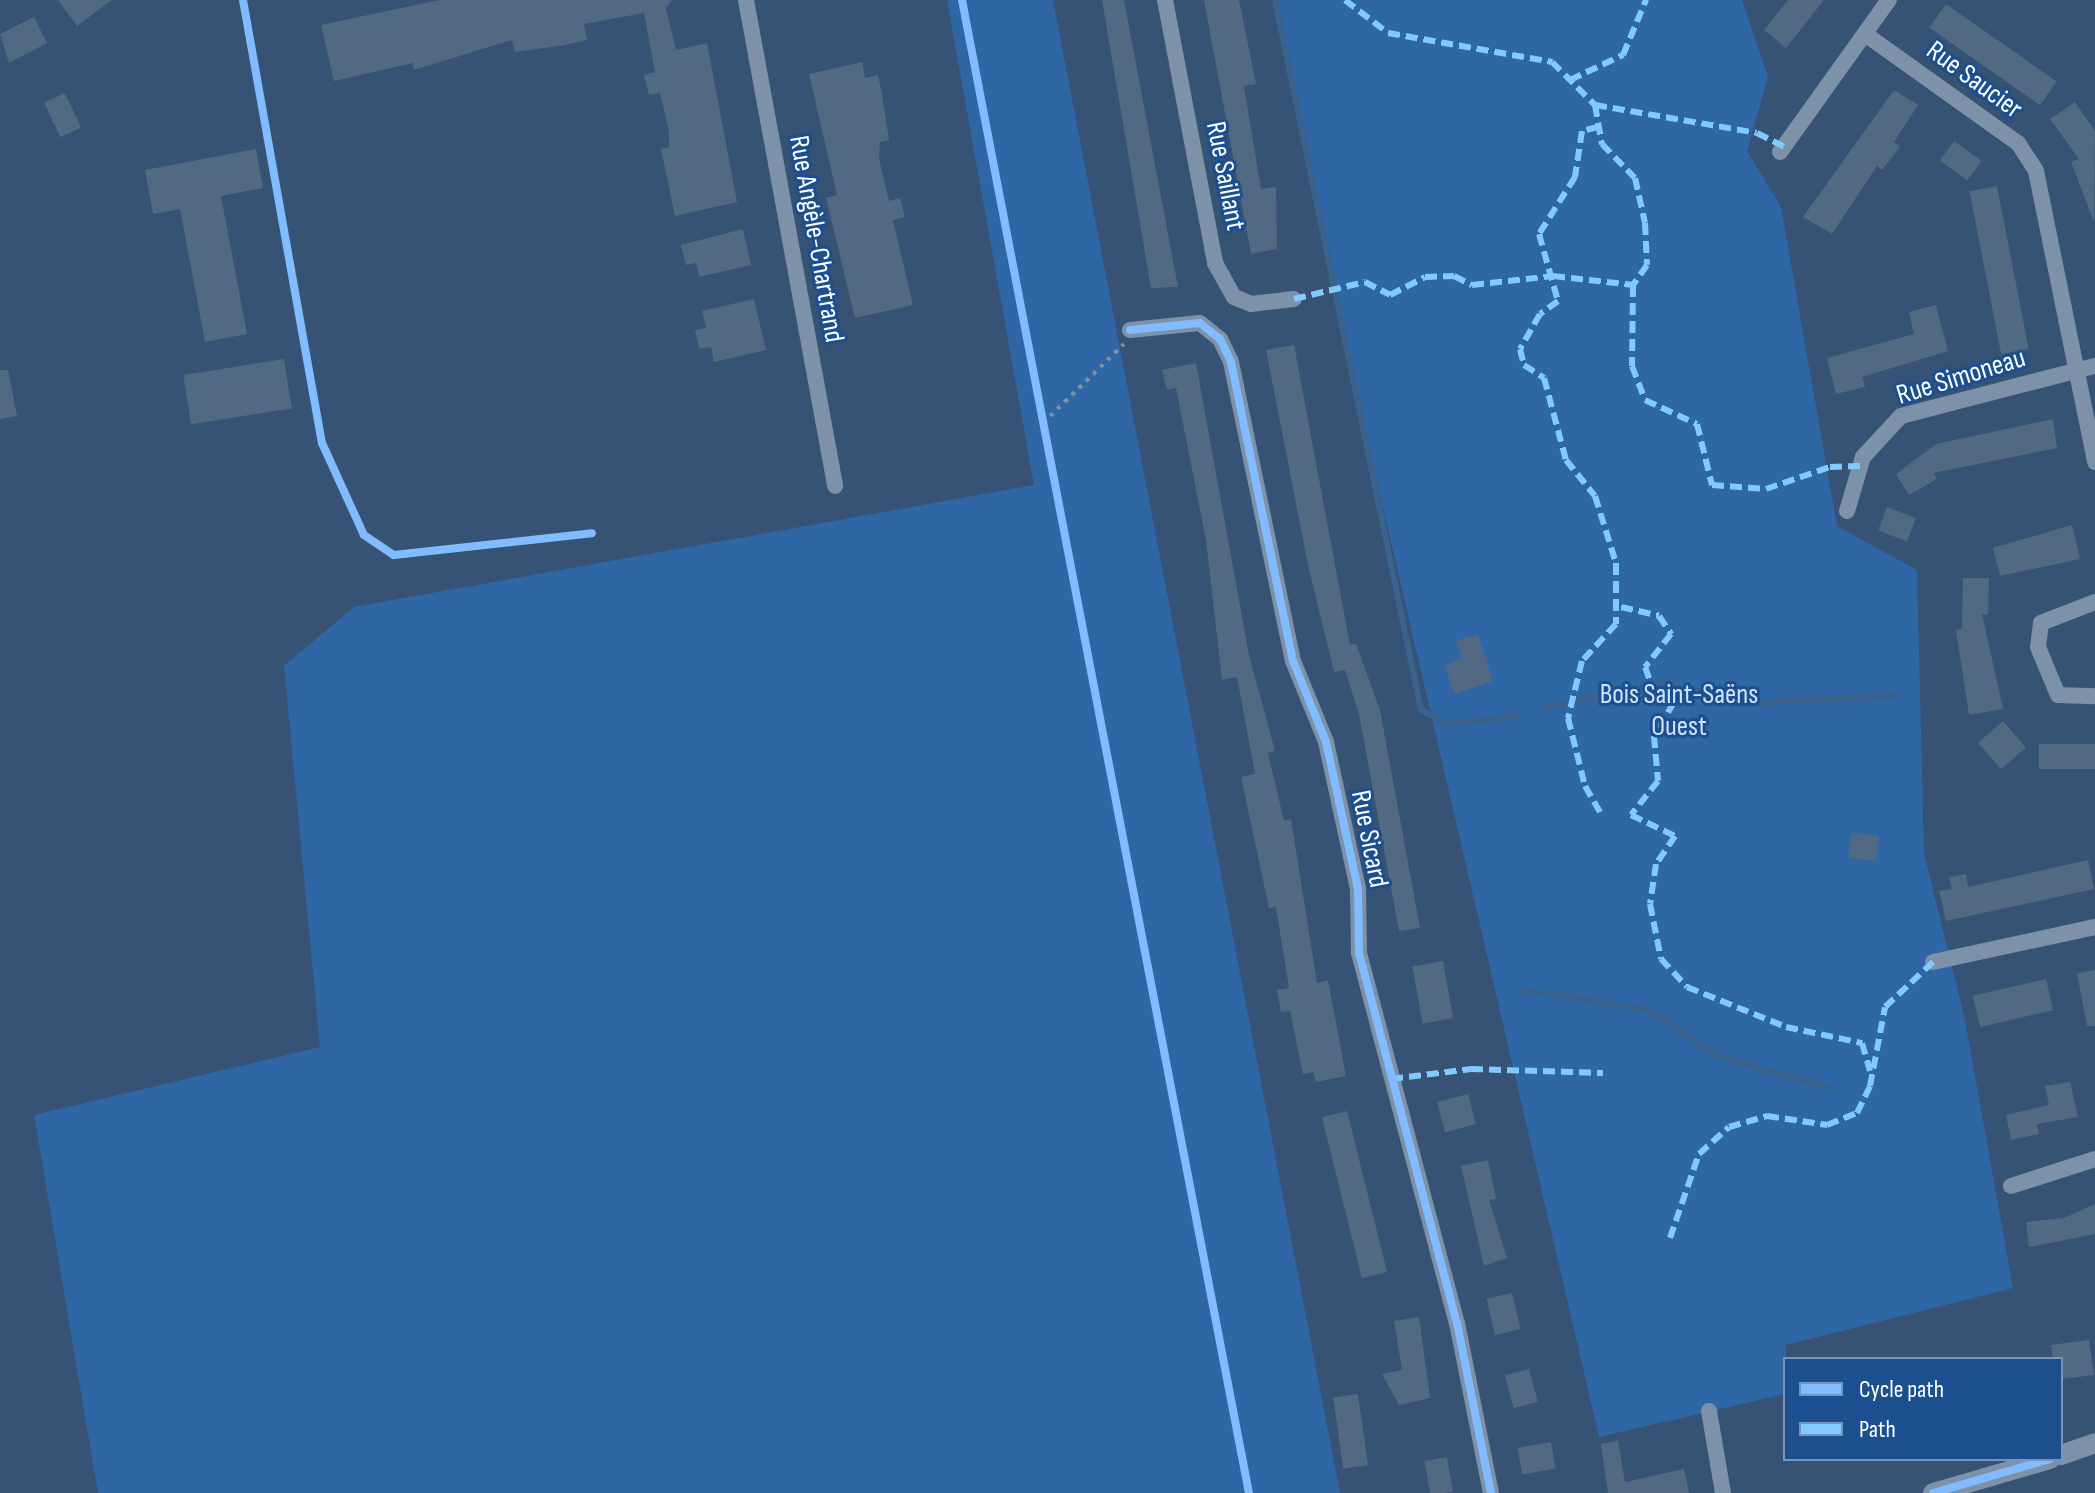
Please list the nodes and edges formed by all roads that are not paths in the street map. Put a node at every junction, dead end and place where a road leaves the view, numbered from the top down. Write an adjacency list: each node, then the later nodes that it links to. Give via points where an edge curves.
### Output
1 (746, 0): 11 (street, Rue Angèle-Chartrand)
2 (1165, 0): 6 (street, Rue Saillant, via 1215,263 1234,297 1251,304)
3 (1889, 0): 4 (street)
4 (1865, 34): 5 (street); 9 (street, Rue Saucier, via 2018,143 2036,171)
5 (1780, 152)
6 (1294, 299)
7 (1130, 330): 23 (street, Rue Sicard, via 1200,323 1220,339 1231,362 1293,661 1326,742 1358,889 1359,953 1457,1323)
8 (2095, 366): 9 (street, Rue Simoneau)
9 (2075, 370): 10 (street, Rue Saucier); 12 (street, Rue Simoneau, via 1901,416 1863,457)
10 (2095, 462)
11 (835, 486)
12 (1847, 511)
13 (2095, 602): 14 (street, via 2041,623 2038,647 2058,695)
14 (2095, 696)
15 (2095, 927): 16 (street)
16 (1933, 962)
17 (2095, 1159): 18 (street)
18 (2011, 1186)
19 (1709, 1411): 24 (street)
20 (2095, 1443): 21 (street)
21 (2063, 1454)
22 (2043, 1461): 25 (street)
23 (1491, 1493)
24 (1723, 1493)
25 (1933, 1493)

